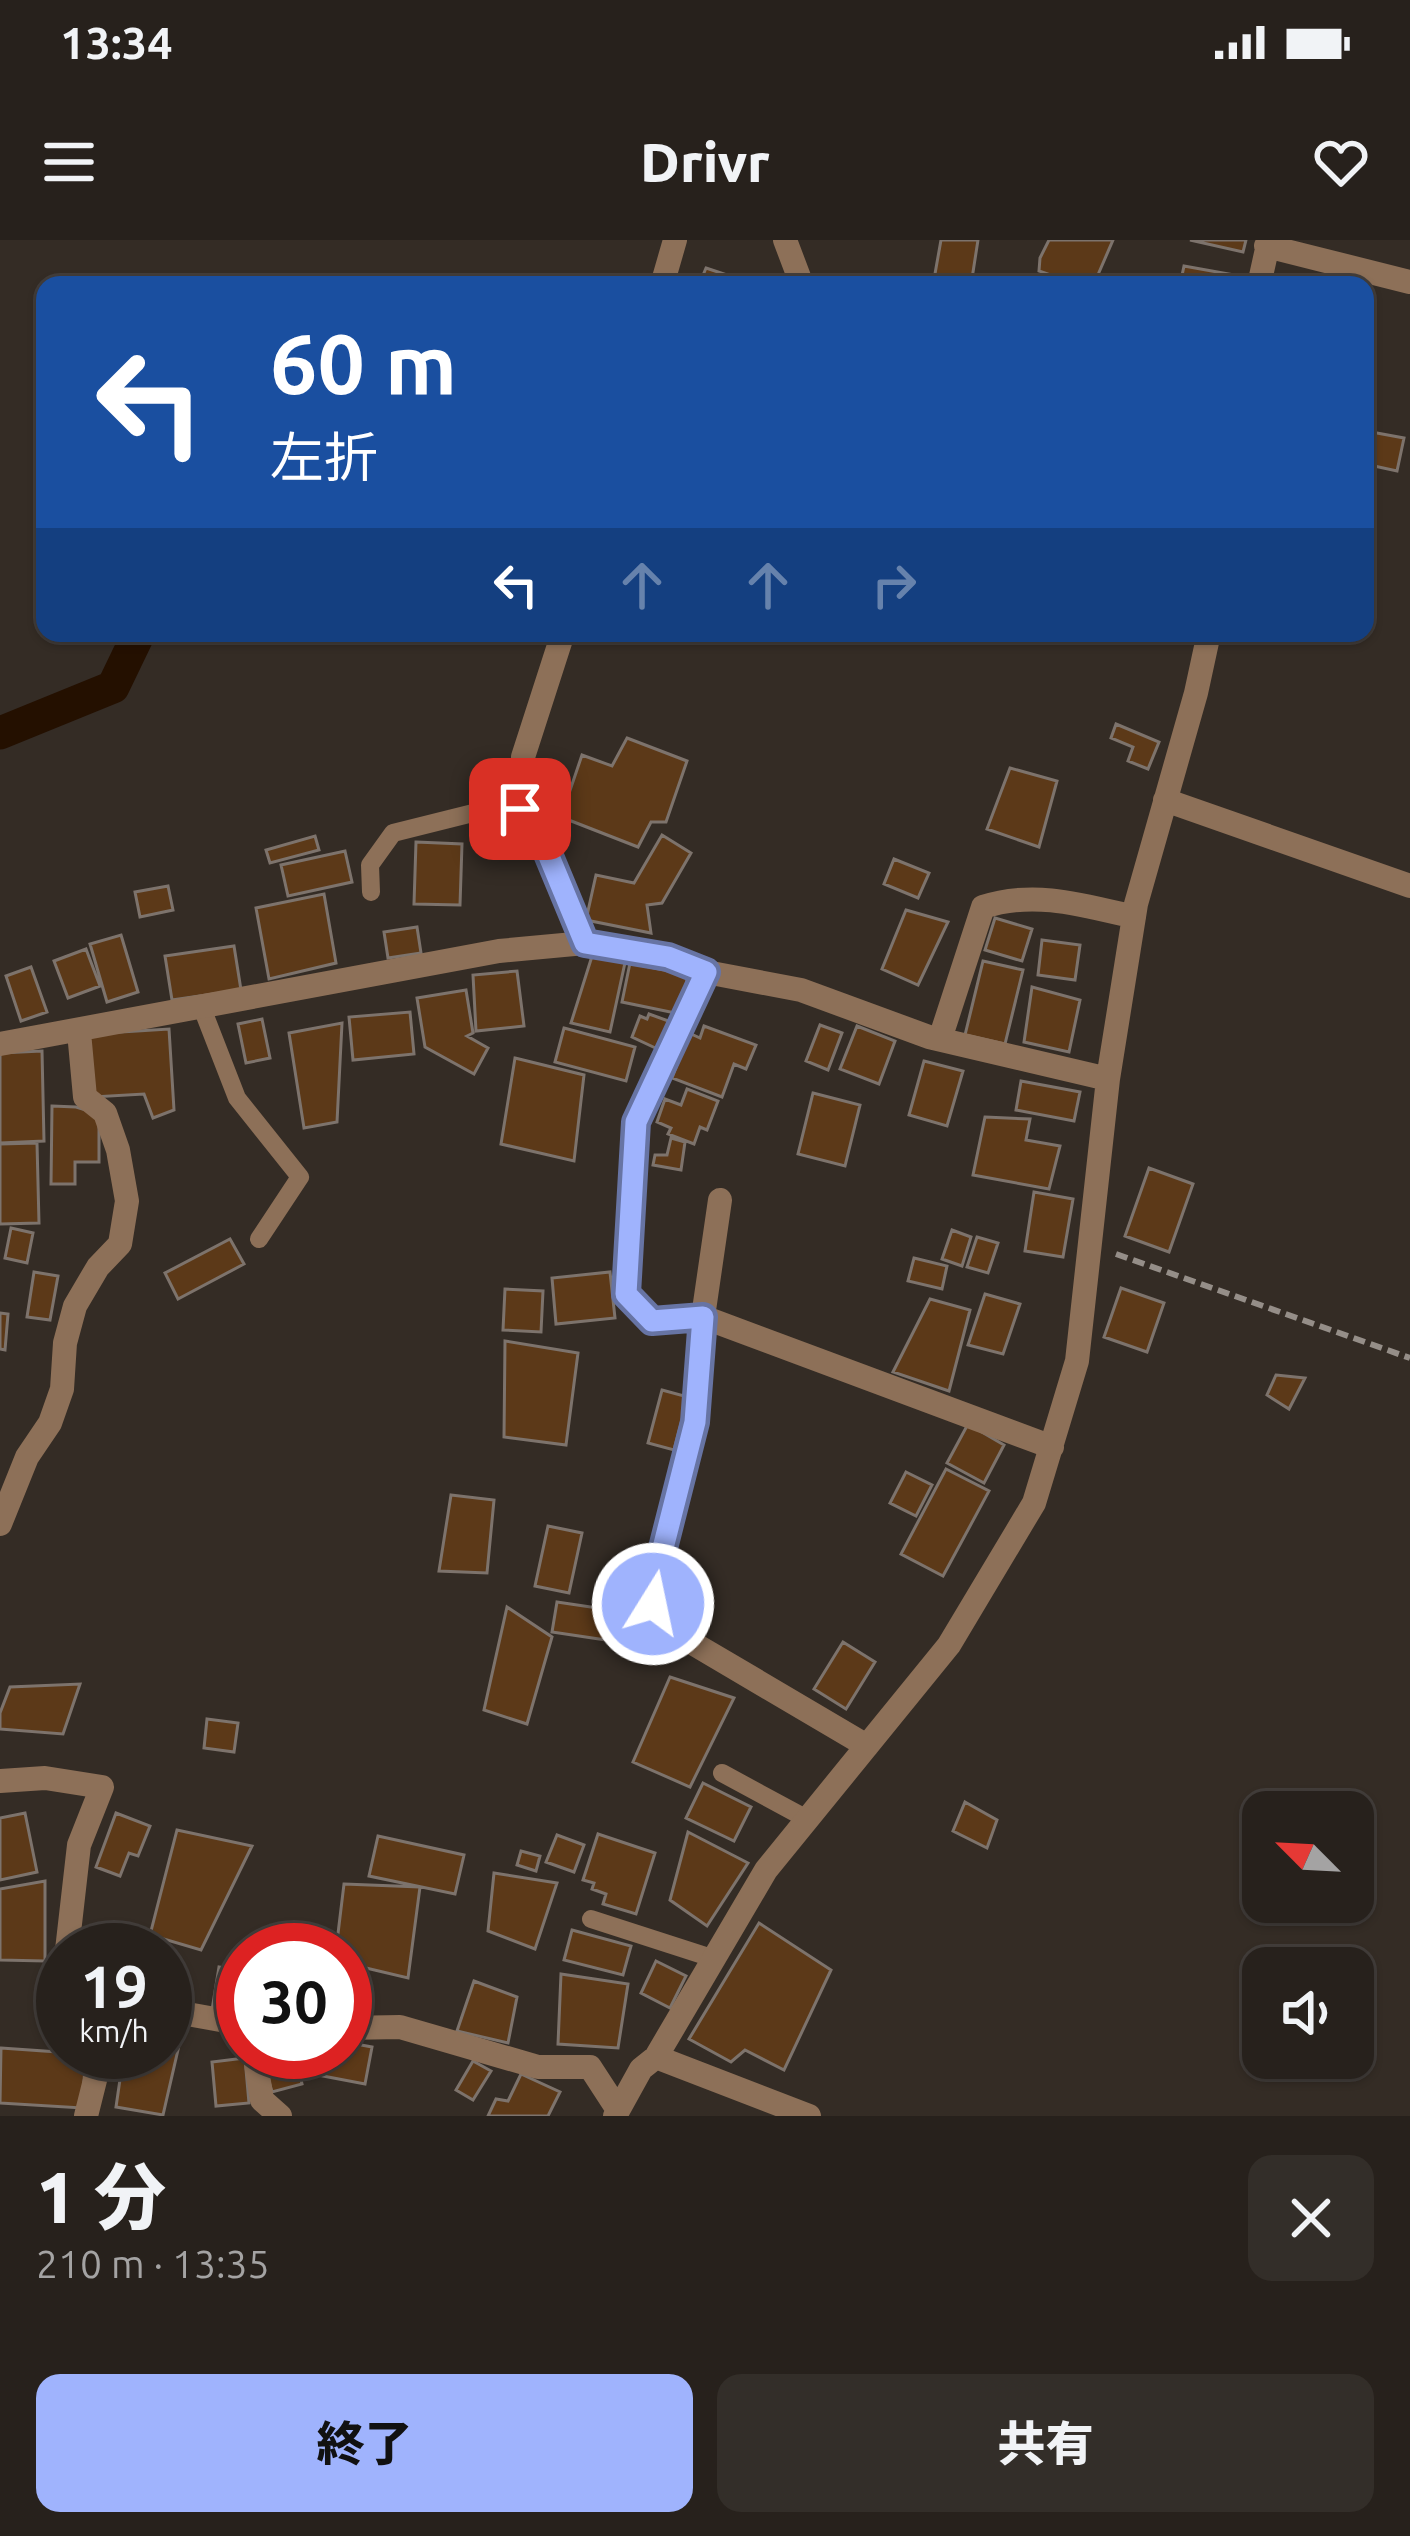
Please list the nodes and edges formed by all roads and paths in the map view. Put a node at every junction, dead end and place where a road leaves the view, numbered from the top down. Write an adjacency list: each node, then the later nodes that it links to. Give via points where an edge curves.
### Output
1 (675, 240): 4 (street)
2 (784, 240): 5 (street)
3 (1268, 243): 6 (street); 7 (street)
4 (665, 276)
5 (798, 276)
6 (1261, 276)
7 (1410, 282)
8 (559, 642): 11 (street, via 523,757)
9 (1207, 642): 10 (street)
10 (1165, 800): 12 (street); 14 (street)
11 (520, 801): 13 (lane, via 393,833 370,865); 15 (street)
12 (1410, 886)
13 (371, 892)
14 (1134, 917): 19 (street, via 1062,900 1012,897 983,907); 21 (street)
15 (585, 943): 16 (street); 17 (street, via 499,951)
16 (706, 972): 19 (street, via 801,990); 25 (street, via 636,1122 626,1294 652,1321)
17 (202, 1008): 18 (street); 23 (lane, via 237,1098 300,1177)
18 (79, 1032): 20 (street); 28 (street, via 85,1097 105,1113 127,1201 120,1244 75,1306 62,1389)
19 (940, 1039): 21 (street)
20 (0, 1044)
21 (1108, 1079): 24 (street)
22 (720, 1200): 25 (street)
23 (259, 1239)
24 (1090, 1245): 26 (path); 27 (street, via 1077,1361)
25 (703, 1317): 27 (street); 29 (street, via 695,1422 653,1604 694,1644)
26 (1410, 1358)
27 (1052, 1447): 29 (street, via 1034,1503 949,1645)
28 (0, 1524)
29 (867, 1746): 32 (street)
30 (722, 1773): 32 (lane)
31 (0, 1781): 34 (street, via 102,1787 79,1845)
32 (808, 1819): 35 (street, via 766,1870)
33 (592, 1919): 35 (lane)
34 (70, 1923)
35 (715, 1959): 37 (street)
36 (372, 2028): 40 (street, via 400,2027 538,2067 590,2067)
37 (656, 2057): 40 (street); 43 (street)
38 (95, 2079): 41 (street)
39 (258, 2079): 42 (street, via 262,2100)
40 (616, 2113)
41 (86, 2116)
42 (280, 2116)
43 (808, 2116)

